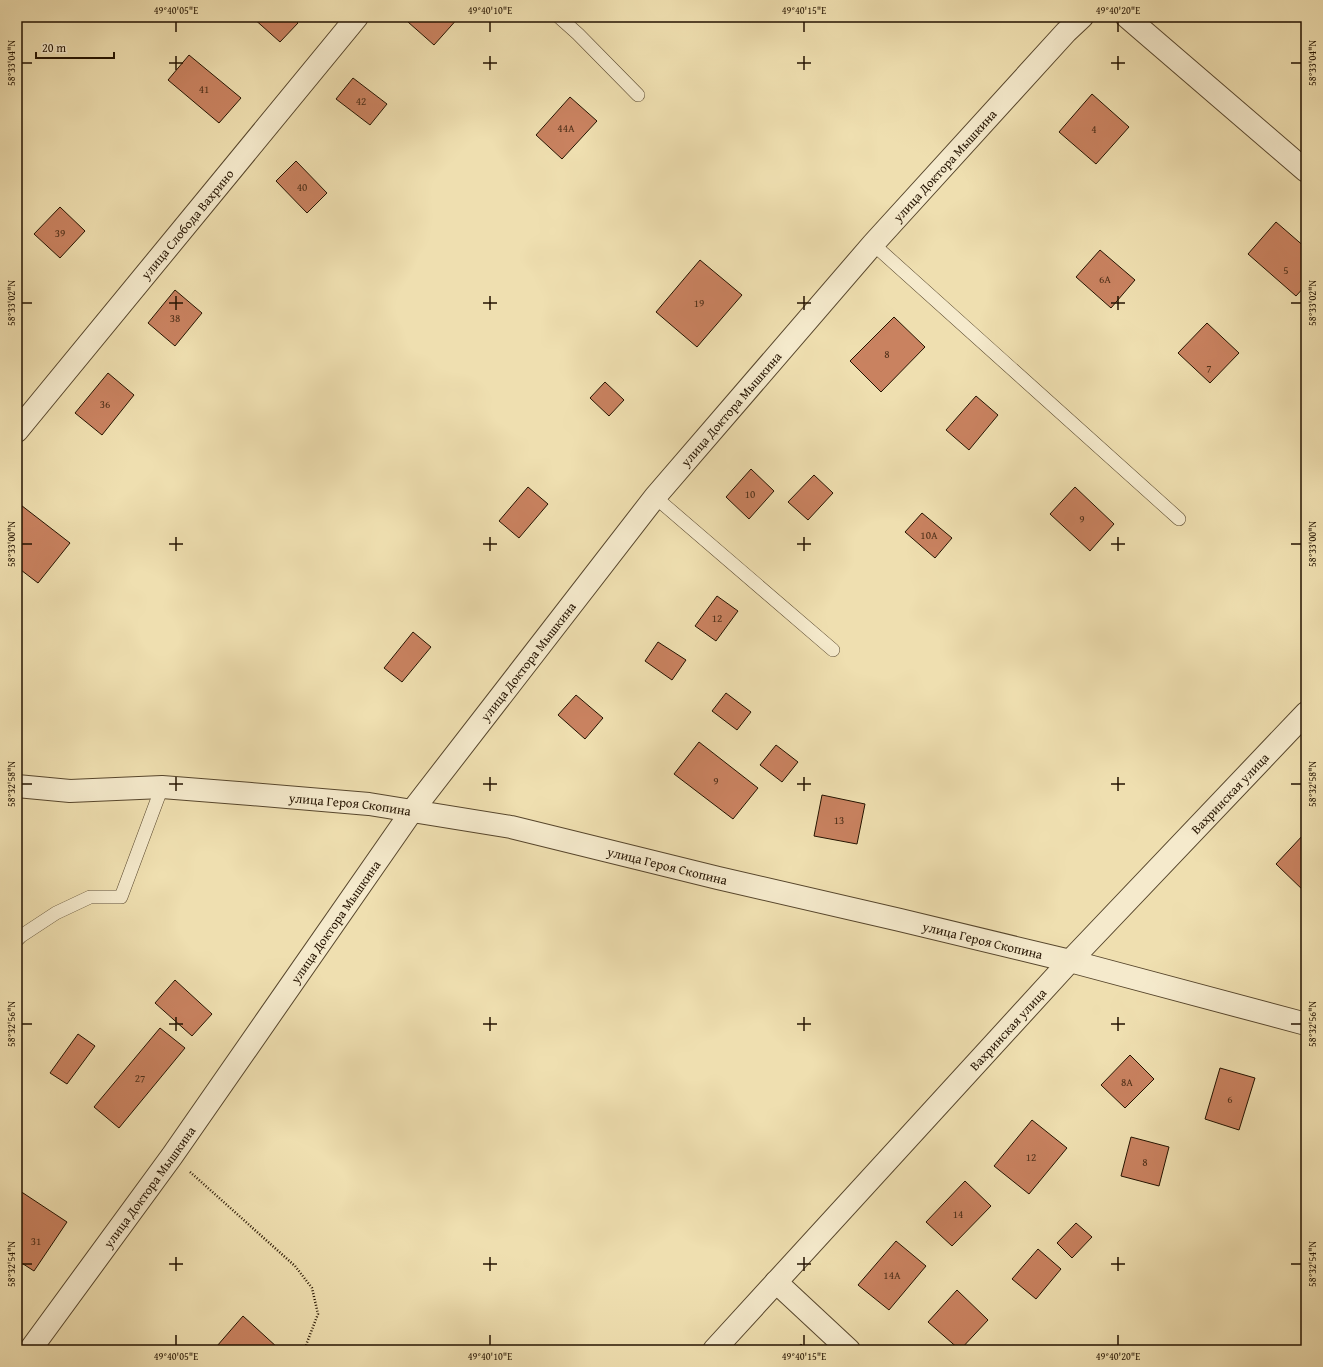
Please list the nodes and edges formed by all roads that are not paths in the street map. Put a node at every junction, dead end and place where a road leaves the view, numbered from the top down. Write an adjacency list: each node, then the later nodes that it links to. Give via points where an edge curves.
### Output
1 (357, 17): 8 (street, улица Слобода Вахрино)
2 (559, 17): 5 (lane)
3 (1082, 17): 7 (street, улица Доктора Мышкина)
4 (1127, 17): 6 (street)
5 (638, 95)
6 (1306, 171)
7 (873, 244): 9 (street, улица Доктора Мышкина); 10 (lane)
8 (17, 431)
9 (655, 497): 11 (lane); 15 (street, улица Доктора Мышкина)
10 (1179, 519)
11 (833, 650)
12 (1306, 713): 17 (street, Вахринская улица)
13 (17, 786): 14 (street, улица Героя Скопина, via 70,791)
14 (162, 787): 15 (street, улица Героя Скопина, via 369,804); 16 (lane, via 120,897 90,897 56,913)
15 (412, 811): 17 (street, улица Героя Скопина, via 511,827); 20 (street, улица Доктора Мышкина, via 172,1156)
16 (17, 940)
17 (1070, 960): 18 (street, улица Героя Скопина); 19 (street, Вахринская улица)
18 (1306, 1024)
19 (776, 1282): 21 (street, Вахринская улица); 22 (street)
20 (30, 1350)
21 (714, 1350)
22 (849, 1350)

